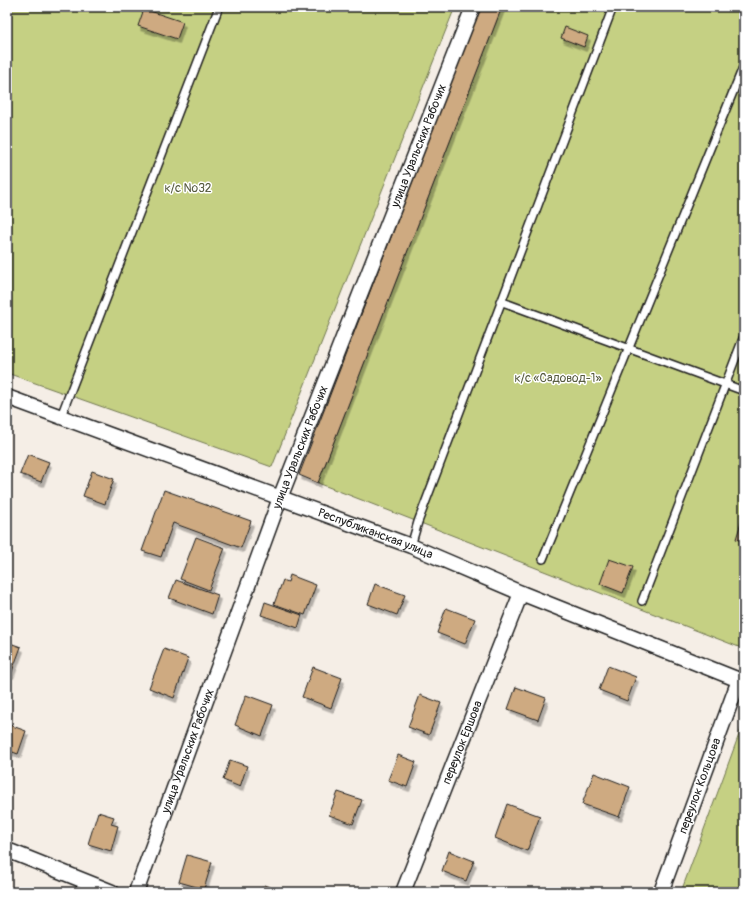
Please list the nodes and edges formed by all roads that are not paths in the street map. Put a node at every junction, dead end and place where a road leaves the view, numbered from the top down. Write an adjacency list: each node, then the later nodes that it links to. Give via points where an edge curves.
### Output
1 (219, 7): 11 (lane)
2 (473, 7): 12 (street, улица Уральских Рабочих)
3 (613, 7): 5 (lane)
4 (744, 65): 7 (lane)
5 (500, 300): 7 (lane); 13 (lane)
6 (744, 336): 8 (lane)
7 (629, 349): 8 (lane); 14 (lane)
8 (725, 384): 9 (lane); 16 (lane)
9 (744, 391)
10 (7, 397): 11 (street, Республиканская улица)
11 (61, 416): 12 (street, Республиканская улица)
12 (280, 498): 13 (street, Республиканская улица); 20 (street, улица Уральских Рабочих)
13 (411, 546): 15 (street, Республиканская улица)
14 (543, 559)
15 (521, 593): 17 (street, Республиканская улица); 21 (street, переулок Ершова)
16 (642, 601)
17 (741, 677): 22 (street, переулок Кольцова)
18 (7, 850): 19 (street)
19 (112, 892)
20 (136, 892)
21 (403, 892)
22 (662, 892)

